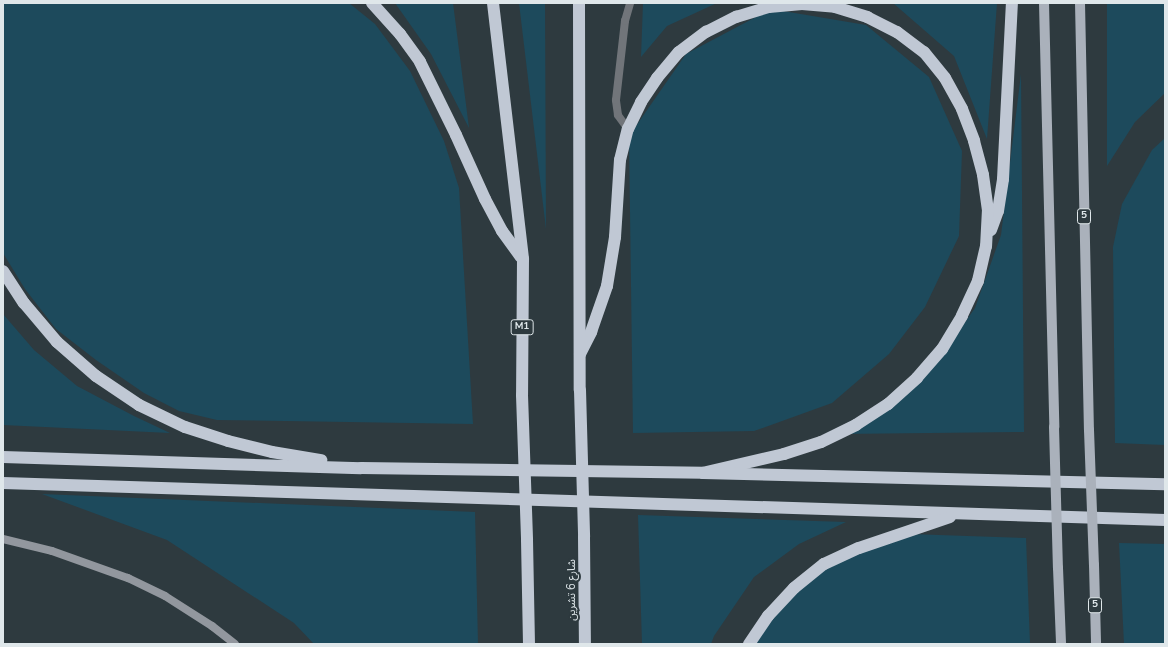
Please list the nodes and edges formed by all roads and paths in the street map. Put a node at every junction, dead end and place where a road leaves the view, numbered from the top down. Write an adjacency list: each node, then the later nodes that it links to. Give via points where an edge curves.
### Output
1 (372, 3): 10 (highway, via 400,34 420,62 485,199 502,231)
2 (493, 3): 10 (highway)
3 (579, 3): 12 (highway, شارع 6 تشرين)
4 (630, 3): 8 (lane, via 625,21 616,100 618,115)
5 (1012, 3): 9 (highway, via 1003,179 998,211)
6 (1044, 3): 25 (main road, bridge)
7 (1080, 3): 26 (main road, 5, bridge)
8 (628, 129): 9 (highway, via 641,102 657,78 680,52 706,32 736,17 768,7 802,4 835,7 868,17 898,32 924,52 945,78 962,109 984,175 988,209); 12 (highway, via 620,160 615,237 607,286 591,332)
9 (986, 246): 15 (highway, via 978,281 942,349 917,378 888,404 856,426 821,442 784,454)
10 (522, 259): 22 (highway, M1, bridge, via 522,395)
11 (3, 271): 14 (highway, via 24,303 57,342 96,376 139,405 185,428 228,441 272,452)
12 (580, 354): 23 (highway, شارع 6 تشرين, bridge)
13 (3, 457): 14 (highway)
14 (361, 468): 15 (highway)
15 (703, 473): 17 (highway)
16 (3, 483): 18 (highway)
17 (1165, 484)
18 (956, 514): 19 (highway); 24 (highway, via 859,548 824,564 789,593 768,616)
19 (1165, 520)
20 (3, 539): 21 (street, via 52,551 128,578 165,596)
21 (235, 644)
22 (529, 644)
23 (585, 644)
24 (749, 644)
25 (1061, 644)
26 (1096, 644)

